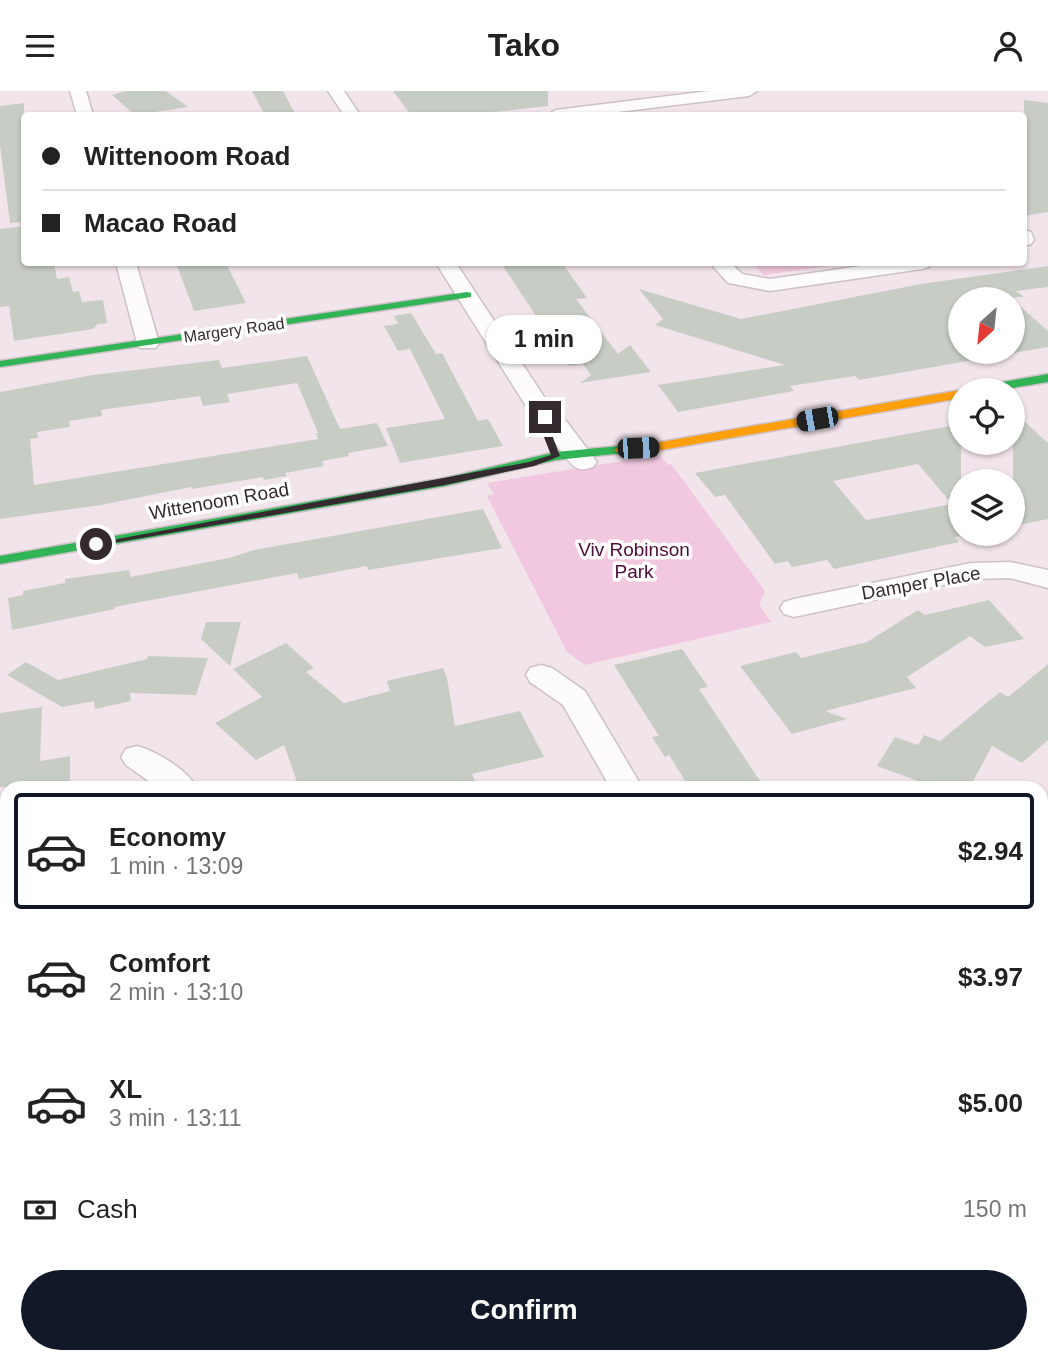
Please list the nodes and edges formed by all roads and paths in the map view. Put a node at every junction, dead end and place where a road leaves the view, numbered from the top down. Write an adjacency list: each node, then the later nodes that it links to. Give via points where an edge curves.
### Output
1 (78, 91): 6 (street)
2 (336, 91): 7 (street)
3 (749, 91): 5 (street)
4 (564, 98): 8 (street)
5 (667, 102): 9 (street); 10 (street)
6 (84, 112)
7 (350, 112)
8 (577, 112)
9 (586, 112)
10 (678, 112)
11 (127, 266): 16 (street)
12 (448, 266): 15 (street)
13 (723, 266): 14 (street, via 735,279 770,285)
14 (901, 266)
15 (467, 295): 16 (street, Margery Road); 21 (street, via 545,417 545,427)
16 (148, 343): 17 (street, Margery Road)
17 (0, 364)
18 (1048, 378): 19 (street)
19 (1025, 382)
20 (948, 396): 21 (street, Wittenoom Road, via 655,447 627,457)
21 (570, 459): 22 (street, Wittenoom Road, via 482,482 445,482)
22 (0, 561)
23 (1048, 579): 24 (street, Damper Place, via 1010,570 971,571)
24 (794, 608)
25 (541, 675): 28 (street, via 574,698)
26 (137, 757): 27 (street)
27 (171, 781)
28 (622, 781)

